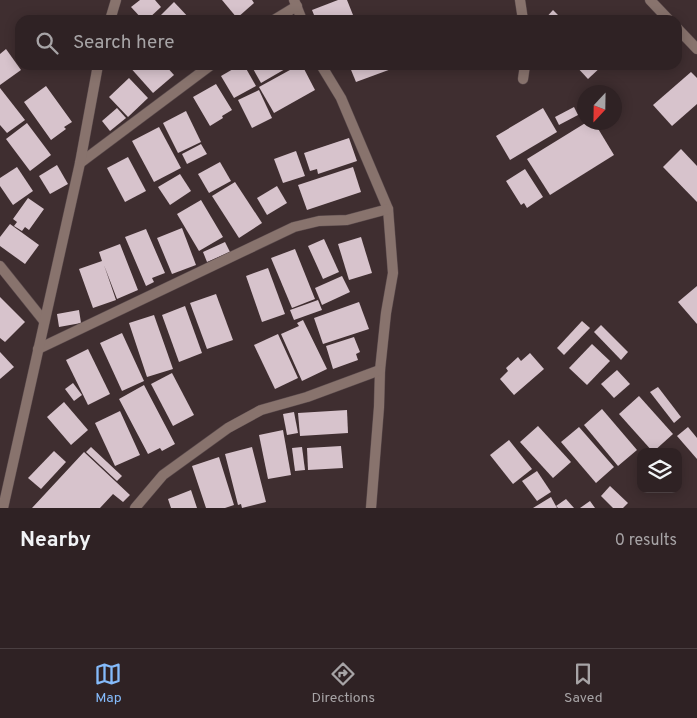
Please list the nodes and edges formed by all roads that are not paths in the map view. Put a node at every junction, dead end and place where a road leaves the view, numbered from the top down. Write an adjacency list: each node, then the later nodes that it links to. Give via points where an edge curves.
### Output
1 (116, 0): 5 (street)
2 (520, 0): 8 (street)
3 (650, 0): 9 (street)
4 (295, 3): 6 (street); 7 (street)
5 (112, 15)
6 (280, 15)
7 (300, 15)
8 (522, 15)
9 (664, 15)
10 (682, 33): 11 (street)
11 (697, 49)
12 (97, 70): 17 (street)
13 (204, 70): 17 (street)
14 (324, 70): 18 (street, via 341,98)
15 (524, 70): 16 (street)
16 (523, 79)
17 (80, 163): 20 (street)
18 (388, 209): 21 (street, via 347,220 294,227); 22 (street, via 393,273)
19 (0, 266): 20 (street)
20 (44, 322): 21 (street)
21 (38, 349): 23 (street)
22 (380, 370): 24 (street, via 261,410 228,428 163,474); 25 (street)
23 (3, 508)
24 (135, 508)
25 (371, 508)

